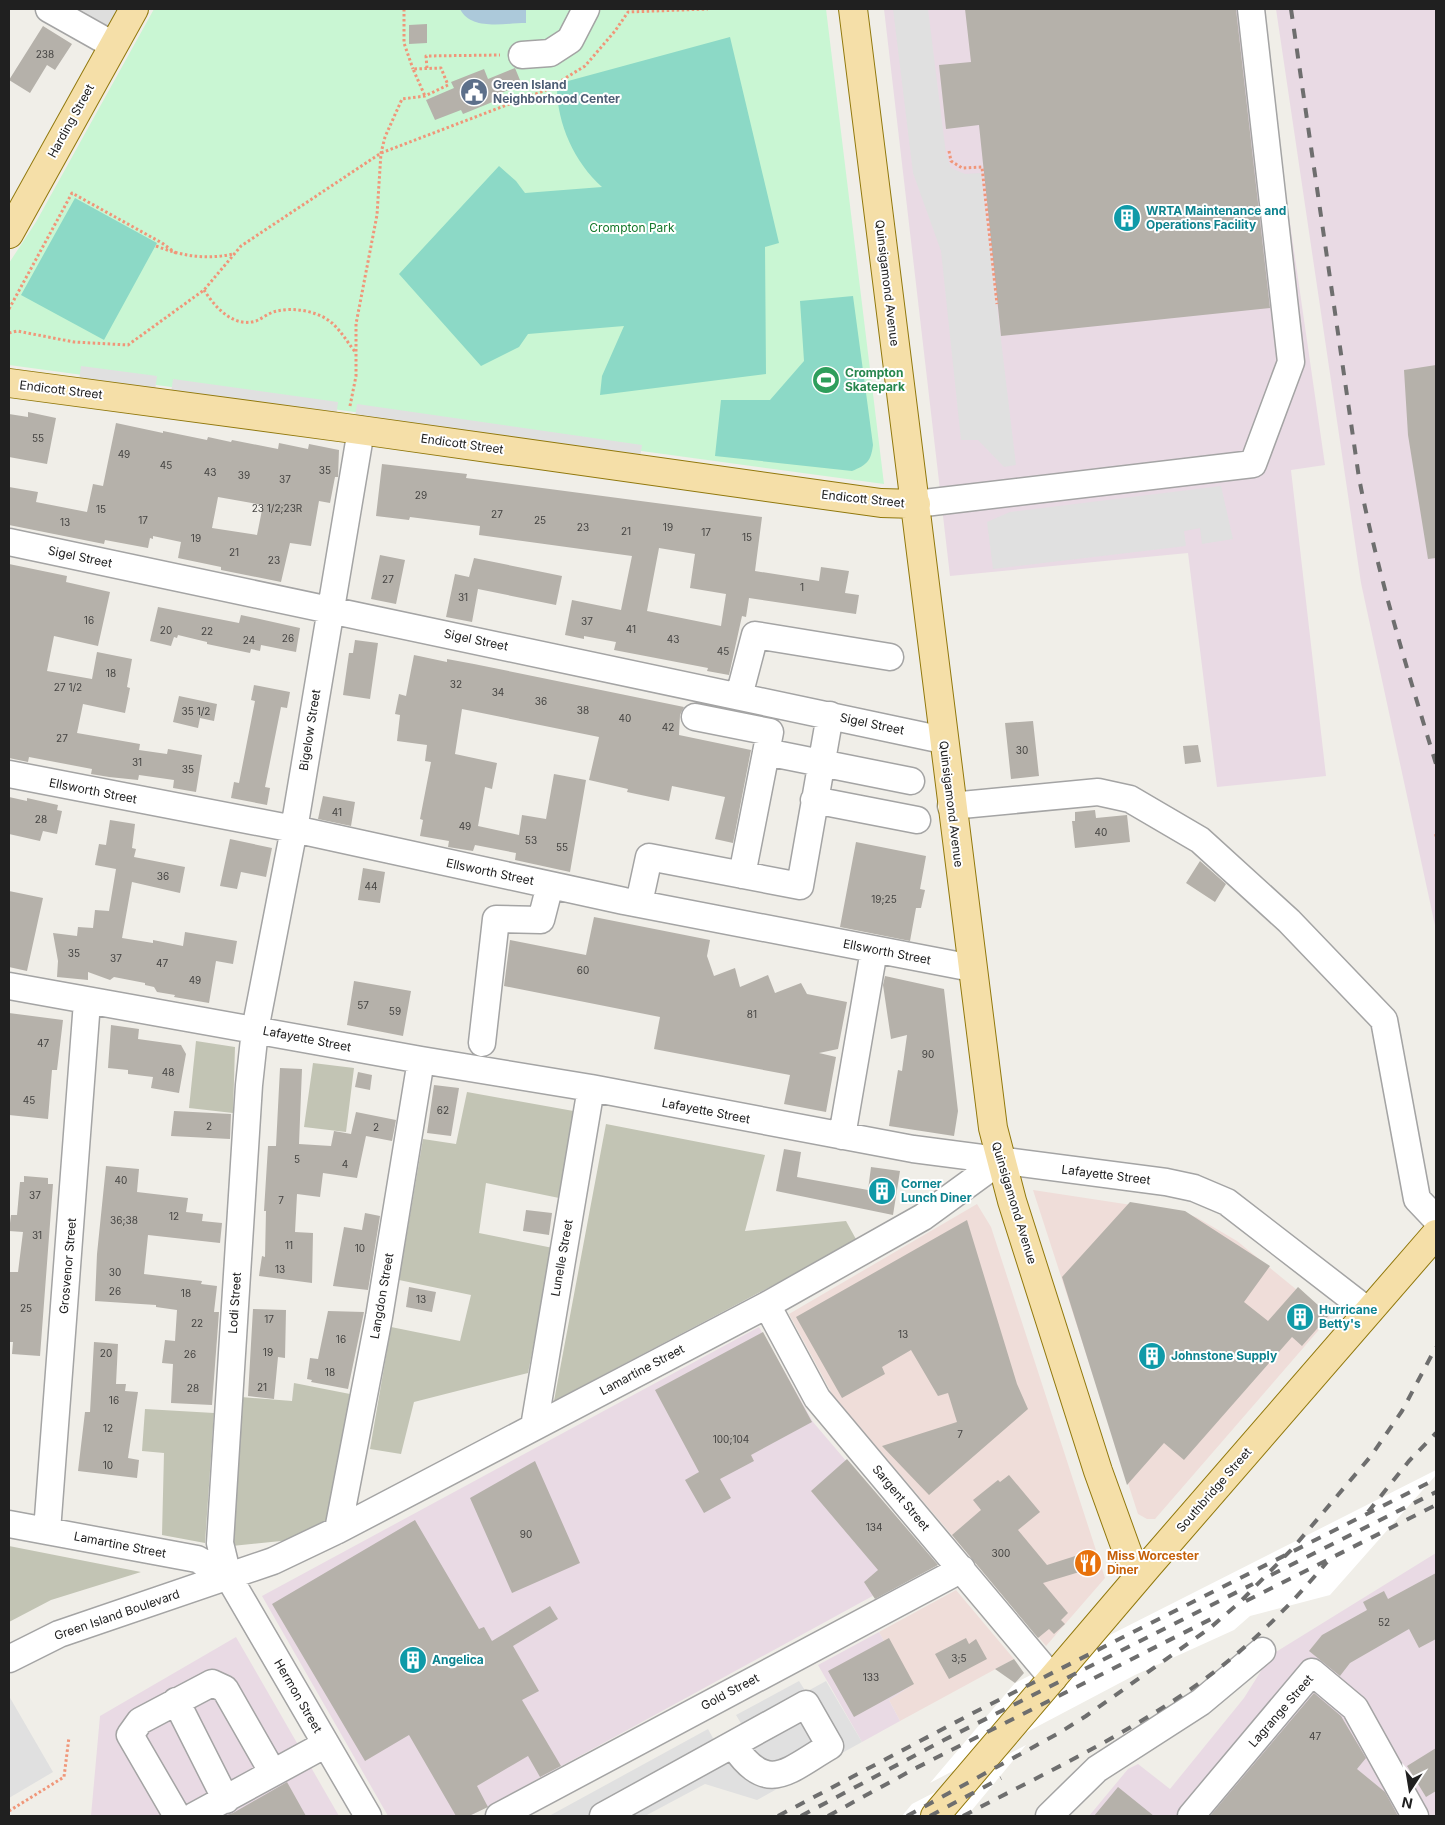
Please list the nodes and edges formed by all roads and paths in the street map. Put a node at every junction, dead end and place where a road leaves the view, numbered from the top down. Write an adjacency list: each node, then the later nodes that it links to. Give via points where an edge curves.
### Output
1 (49, 9): 8 (street)
2 (134, 9): 8 (main road, Harding Street)
3 (404, 9): 11 (path, via 404,43)
4 (586, 9): 9 (street, via 570,40 550,53)
5 (708, 9): 14 (path, via 628,12 585,66 546,90)
6 (853, 9): 26 (main road, Quinsigamond Avenue)
7 (1252, 9): 26 (street, via 1291,362 1253,464)
8 (113, 45): 15 (main road, Harding Street)
9 (522, 55): 10 (path, via 426,56)
10 (427, 68): 11 (path); 12 (path, via 441,68 448,85)
11 (413, 69): 12 (path)
12 (425, 96): 14 (path, via 402,99 384,137)
13 (949, 151): 20 (path, via 951,161 962,168 982,167)
14 (381, 153): 18 (path, via 241,246); 23 (path, via 377,215 356,324)
15 (9, 234)
16 (156, 246): 17 (path)
17 (177, 254): 18 (path, via 203,258); 21 (path, via 72,192)
18 (234, 254): 19 (path)
19 (204, 290): 22 (path, via 128,345 74,342 17,331); 23 (path, via 216,309 241,322 255,321 276,311 314,313 331,323)
20 (997, 304)
21 (9, 308)
22 (9, 333)
23 (357, 353): 25 (path)
24 (9, 383): 25 (main road, Endicott Street)
25 (355, 422): 26 (main road, Endicott Street, via 881,503); 28 (street, Bigelow Street)
26 (916, 504): 33 (main road, Quinsigamond Avenue)
27 (9, 542): 28 (street, Sigel Street)
28 (330, 608): 30 (street, Sigel Street); 41 (street, Bigelow Street)
29 (890, 657): 30 (street, via 755,635)
30 (739, 696): 31 (street, Sigel Street)
31 (830, 715): 33 (street, Sigel Street); 35 (street)
32 (695, 717): 34 (street, via 770,732)
33 (943, 740): 39 (main road, Quinsigamond Avenue)
34 (766, 752): 35 (street); 44 (street)
35 (821, 763): 37 (street); 38 (street)
36 (9, 774): 41 (street, Ellsworth Street)
37 (911, 781)
38 (814, 800): 40 (street); 44 (street, via 800,886)
39 (951, 806): 48 (main road, Quinsigamond Avenue); 57 (street, via 1098,792 1130,799 1200,840 1288,921 1384,1020 1417,1199)
40 (916, 820)
41 (294, 829): 45 (street, Ellsworth Street); 51 (street, Bigelow Street)
42 (1436, 834): 43 (path)
43 (1436, 838)
44 (742, 875): 46 (street, via 649,857)
45 (550, 885): 46 (street, Ellsworth Street); 52 (street, via 541,920 496,919)
46 (639, 903): 47 (street, Ellsworth Street)
47 (874, 950): 48 (street, Ellsworth Street); 55 (street)
48 (972, 968): 56 (main road, Quinsigamond Avenue, via 988,1099)
49 (9, 986): 50 (street, Lafayette Street)
50 (87, 1002): 51 (street, Lafayette Street); 64 (street, Grosvenor Street)
51 (255, 1030): 53 (street, Lafayette Street); 67 (street, Lodi Street, via 220,1543)
52 (482, 1043)
53 (421, 1060): 54 (street, Lafayette Street); 63 (street, Langdon Street, via 379,1317)
54 (591, 1088): 55 (street, Lafayette Street); 61 (street, Lunelle Street)
55 (842, 1136): 56 (street, Lafayette Street)
56 (1000, 1161): 59 (street, Lamartine Street, via 923,1217); 60 (street, Lafayette Street, via 1166,1182 1206,1192 1242,1213); 68 (main road, Quinsigamond Avenue, via 1098,1471)
57 (1436, 1219)
58 (1436, 1234): 60 (main road, Southbridge Street)
59 (767, 1304): 61 (street, Lamartine Street); 66 (street, Sargent Street, via 816,1398)
60 (1368, 1311): 68 (main road, Southbridge Street)
61 (534, 1427): 63 (street, Lamartine Street)
62 (9, 1524): 64 (street, Lamartine Street)
63 (338, 1530): 65 (street, Lamartine Street)
64 (47, 1531): 67 (street, Lamartine Street, via 197,1559)
65 (273, 1561): 67 (street, Green Island Boulevard)
66 (962, 1569): 71 (street, Sargent Street); 82 (street, Gold Street)
67 (228, 1576): 70 (street, Green Island Boulevard, via 59,1634); 74 (street, Hermon Street)
68 (1137, 1579): 71 (main road, Southbridge Street)
69 (1262, 1651): 85 (street, via 1201,1702 1097,1769)
70 (9, 1658)
71 (1053, 1679): 84 (main road, Southbridge Street)
72 (176, 1701): 76 (street, via 212,1683 225,1688); 77 (street); 79 (street, via 140,1721 130,1735)
73 (69, 1737): 78 (path, via 64,1777)
74 (326, 1744): 76 (street); 81 (street, Hermon Street)
75 (733, 1745): 83 (street)
76 (273, 1773): 77 (street)
77 (226, 1800): 80 (street)
78 (9, 1811)
79 (177, 1816)
80 (194, 1816)
81 (368, 1816)
82 (499, 1816)
83 (603, 1816)
84 (935, 1816)
85 (1049, 1816)
86 (1191, 1816): 87 (street, Lagrange Street, via 1312,1672 1355,1708)
87 (1415, 1816)

